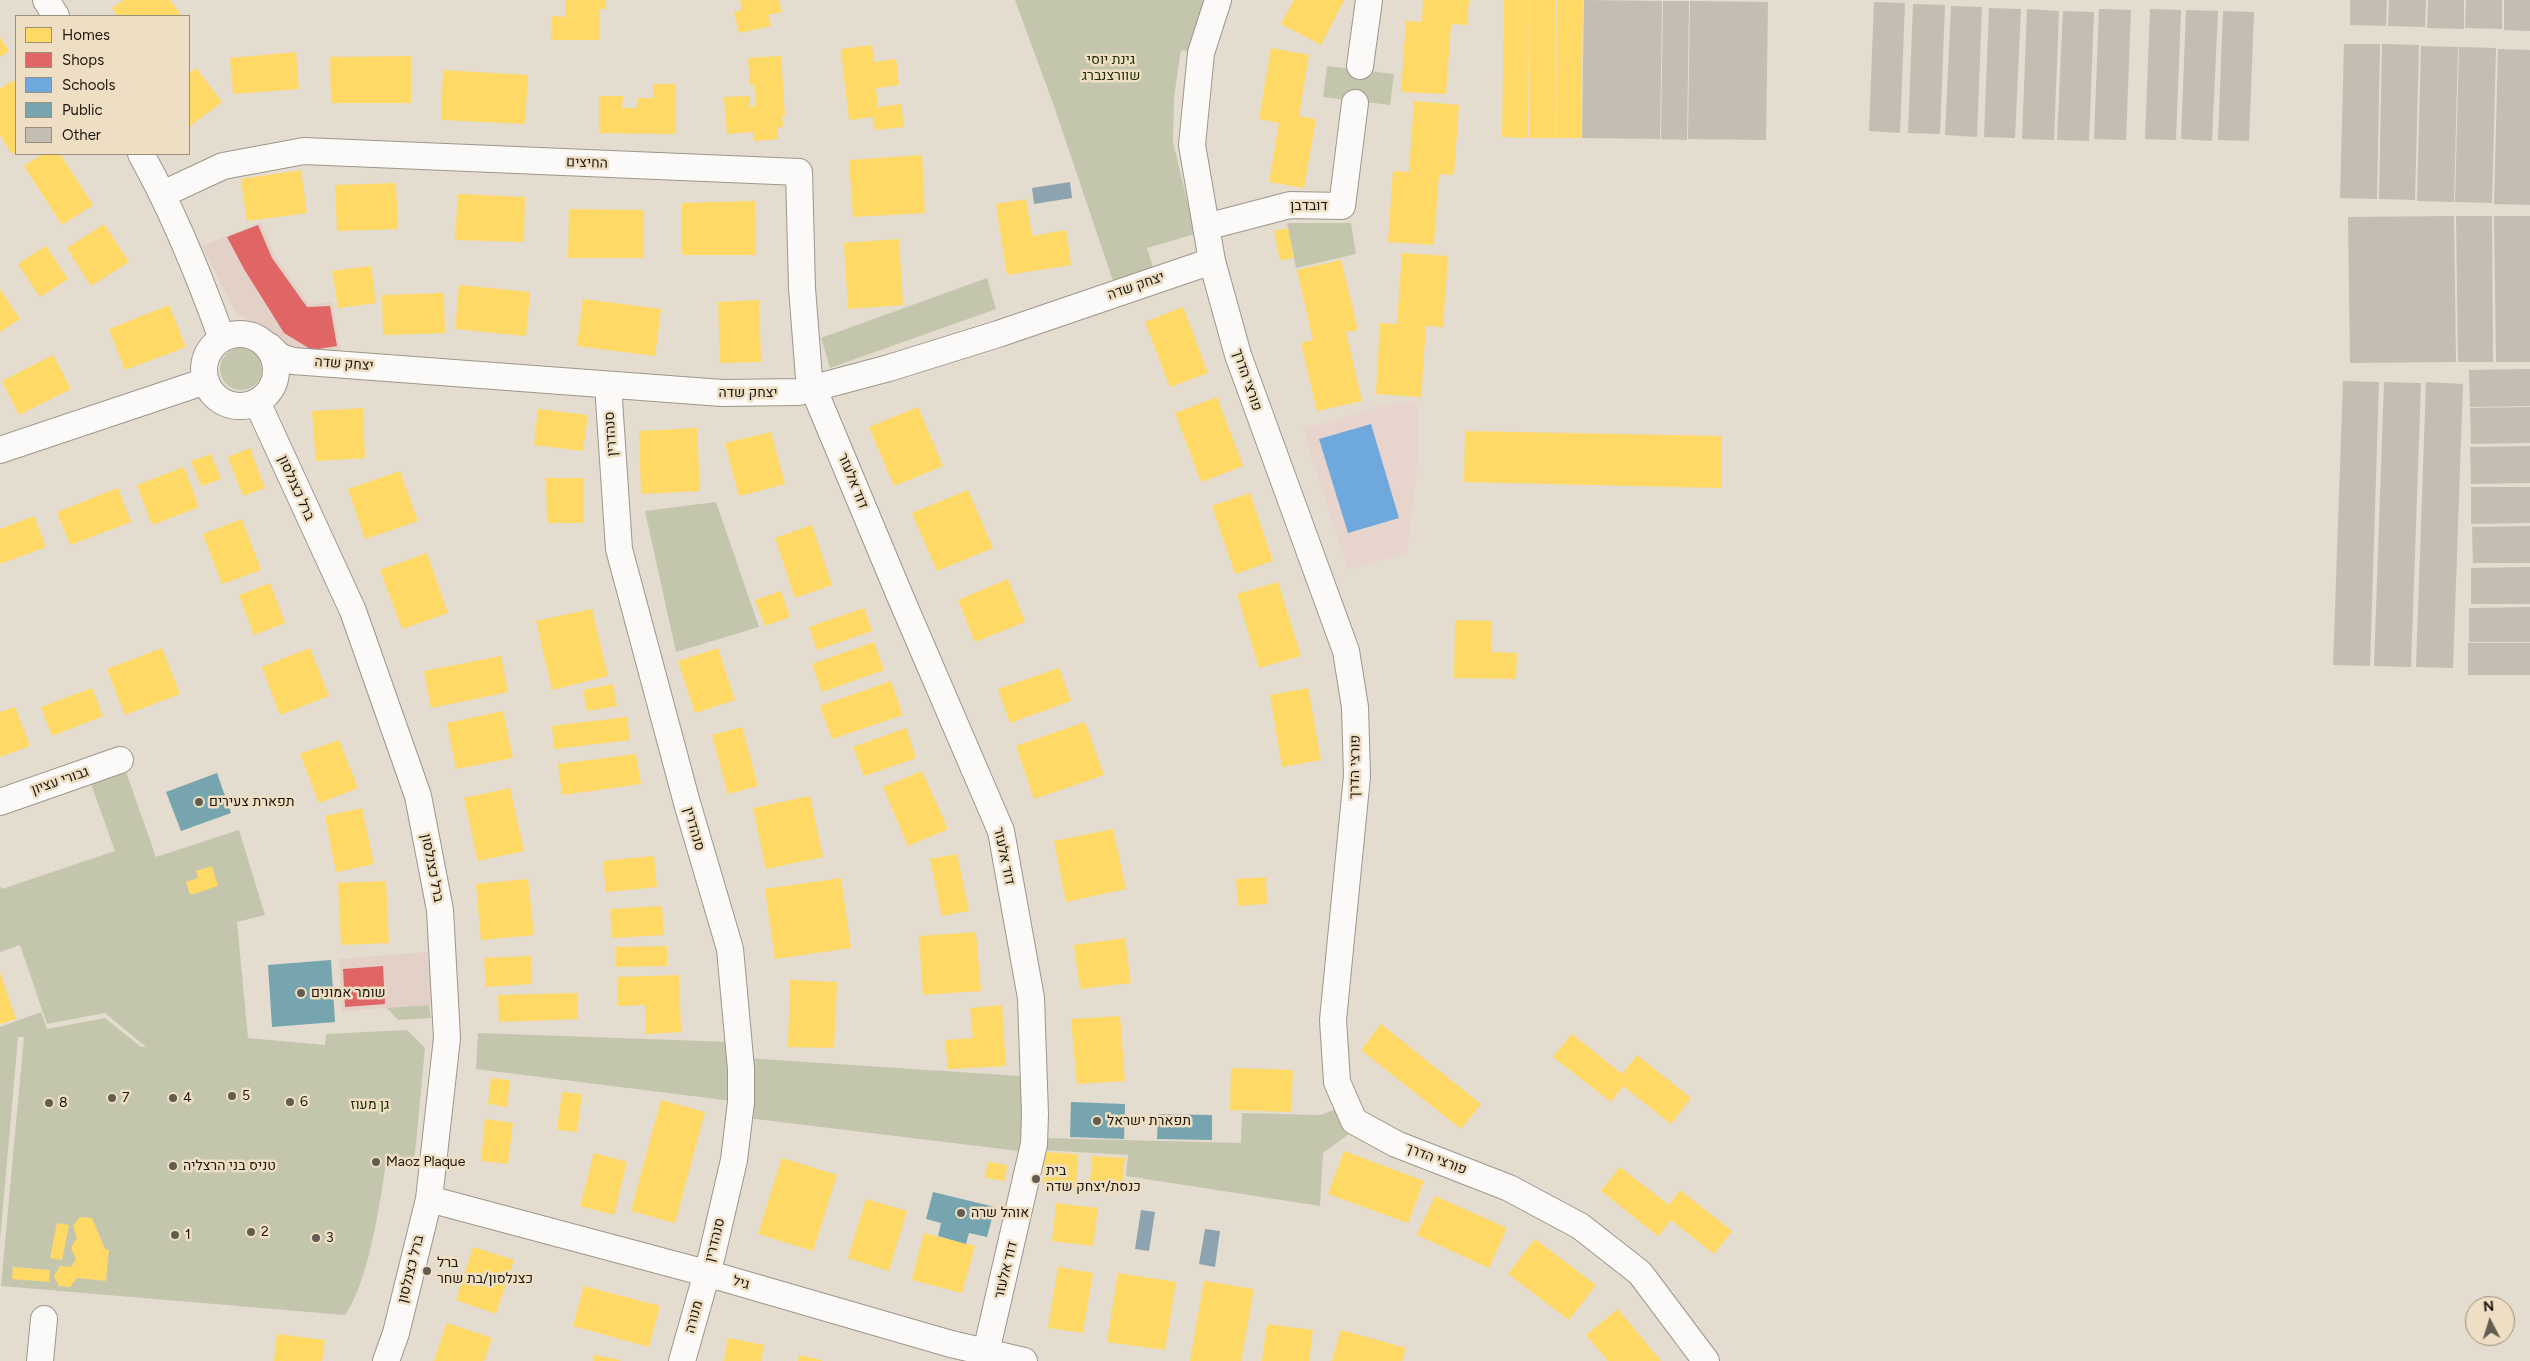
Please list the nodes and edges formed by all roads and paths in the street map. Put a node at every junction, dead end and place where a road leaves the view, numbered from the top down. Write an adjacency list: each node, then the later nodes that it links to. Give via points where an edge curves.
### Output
1 (46, 0): 4 (street)
2 (1218, 0): 9 (street, פורצי הדרך, via 1201,53 1192,145)
3 (1369, 0): 5 (street)
4 (55, 15)
5 (1360, 66)
6 (1355, 103): 9 (street, דובדבן, via 1342,206 1290,205)
7 (142, 155): 8 (street)
8 (164, 194): 11 (street); 15 (street, החיצים, via 223,166 304,151 800,172 807,364)
9 (1206, 227): 10 (street, פורצי הדרך)
10 (1212, 261): 15 (street, יצחק שדה, via 998,334); 28 (street, פורצי הדרך, via 1238,356 1346,651 1355,707 1357,776 1333,1020 1336,1082 1354,1121 1396,1144 1509,1188 1580,1226 1640,1273)
11 (222, 339): 12 (street, via 237,333 249,334); 13 (street, via 208,352 204,364)
12 (268, 346): 14 (street, יצחק שדה, via 280,357 293,361); 16 (street, via 275,357 275,381 270,392)
13 (206, 381): 16 (street, via 216,397 226,403 238,406); 17 (street)
14 (608, 385): 15 (street, יצחק שדה, via 742,394); 21 (street, סנהדרין, via 618,549 730,949 741,1102 734,1160)
15 (815, 389): 23 (street, דוד אלעזר, via 1001,831 1031,998 1034,1144)
16 (257, 402): 20 (street, ברל כצנלסון, via 352,612 418,796 440,910 447,1038)
17 (1, 448)
18 (120, 760): 19 (street, גבורי עציון)
19 (0, 802)
20 (429, 1199): 21 (street, גיל); 25 (street, ברל כצנלסון)
21 (706, 1273): 23 (street, גיל); 26 (street, מנורה)
22 (44, 1319): 24 (street)
23 (986, 1352): 27 (street, גיל)
24 (40, 1361)
25 (386, 1361)
26 (682, 1361)
27 (1024, 1361)
28 (1706, 1361)

